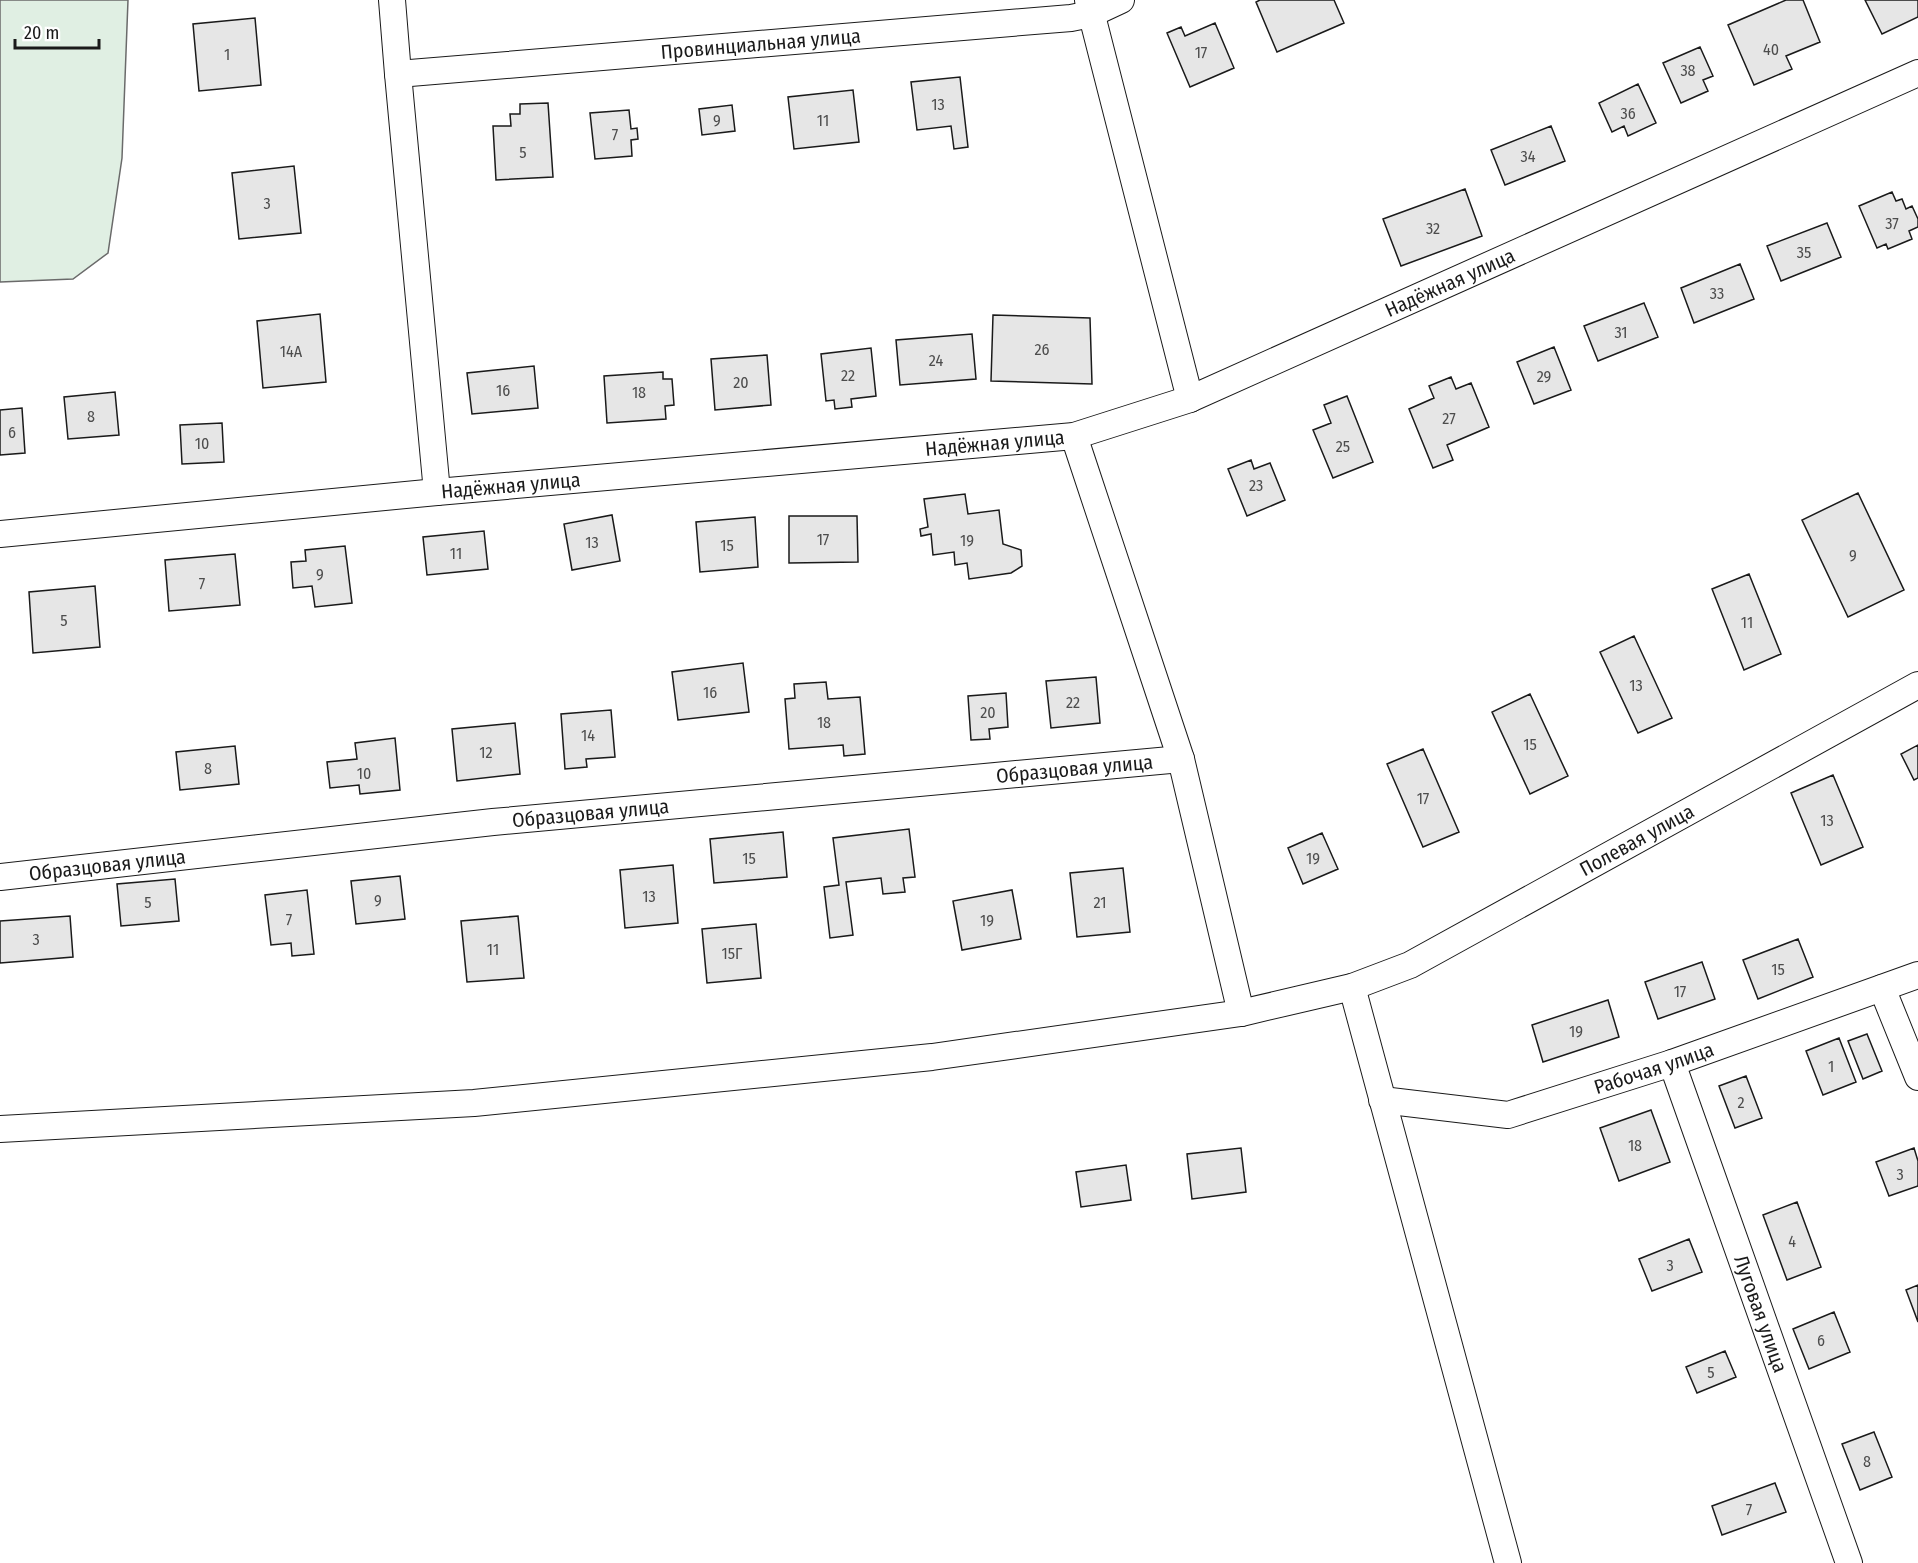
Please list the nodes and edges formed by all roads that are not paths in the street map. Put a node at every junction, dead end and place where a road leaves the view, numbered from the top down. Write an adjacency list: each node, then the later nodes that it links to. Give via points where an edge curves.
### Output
1 (392, 0): 5 (street)
2 (1121, 0): 3 (street, Провинциальная улица)
3 (1090, 7): 5 (street, Провинциальная улица, via 1071,18); 6 (street)
4 (1918, 73): 6 (street, Надёжная улица)
5 (398, 74): 8 (street)
6 (1190, 399): 7 (street, Надёжная улица)
7 (1074, 436): 8 (street, Надёжная улица); 11 (street)
8 (437, 492): 9 (street, Надёжная улица)
9 (0, 534)
10 (1918, 685): 14 (street, Полевая улица, via 1410,965)
11 (1181, 759): 12 (street, Образцовая улица, via 505,821); 16 (street)
12 (0, 877)
13 (1918, 975): 15 (street, Рабочая улица)
14 (1352, 987): 16 (street, Полевая улица); 19 (street)
15 (1882, 988): 17 (street, Рабочая улица); 18 (street)
16 (1241, 1013): 20 (street, Полевая улица, via 932,1057 474,1103)
17 (1672, 1063): 19 (street, Рабочая улица, via 1508,1115); 22 (street, Луговая улица)
18 (1918, 1077)
19 (1383, 1100): 21 (street)
20 (0, 1130)
21 (1508, 1563)
22 (1849, 1563)

